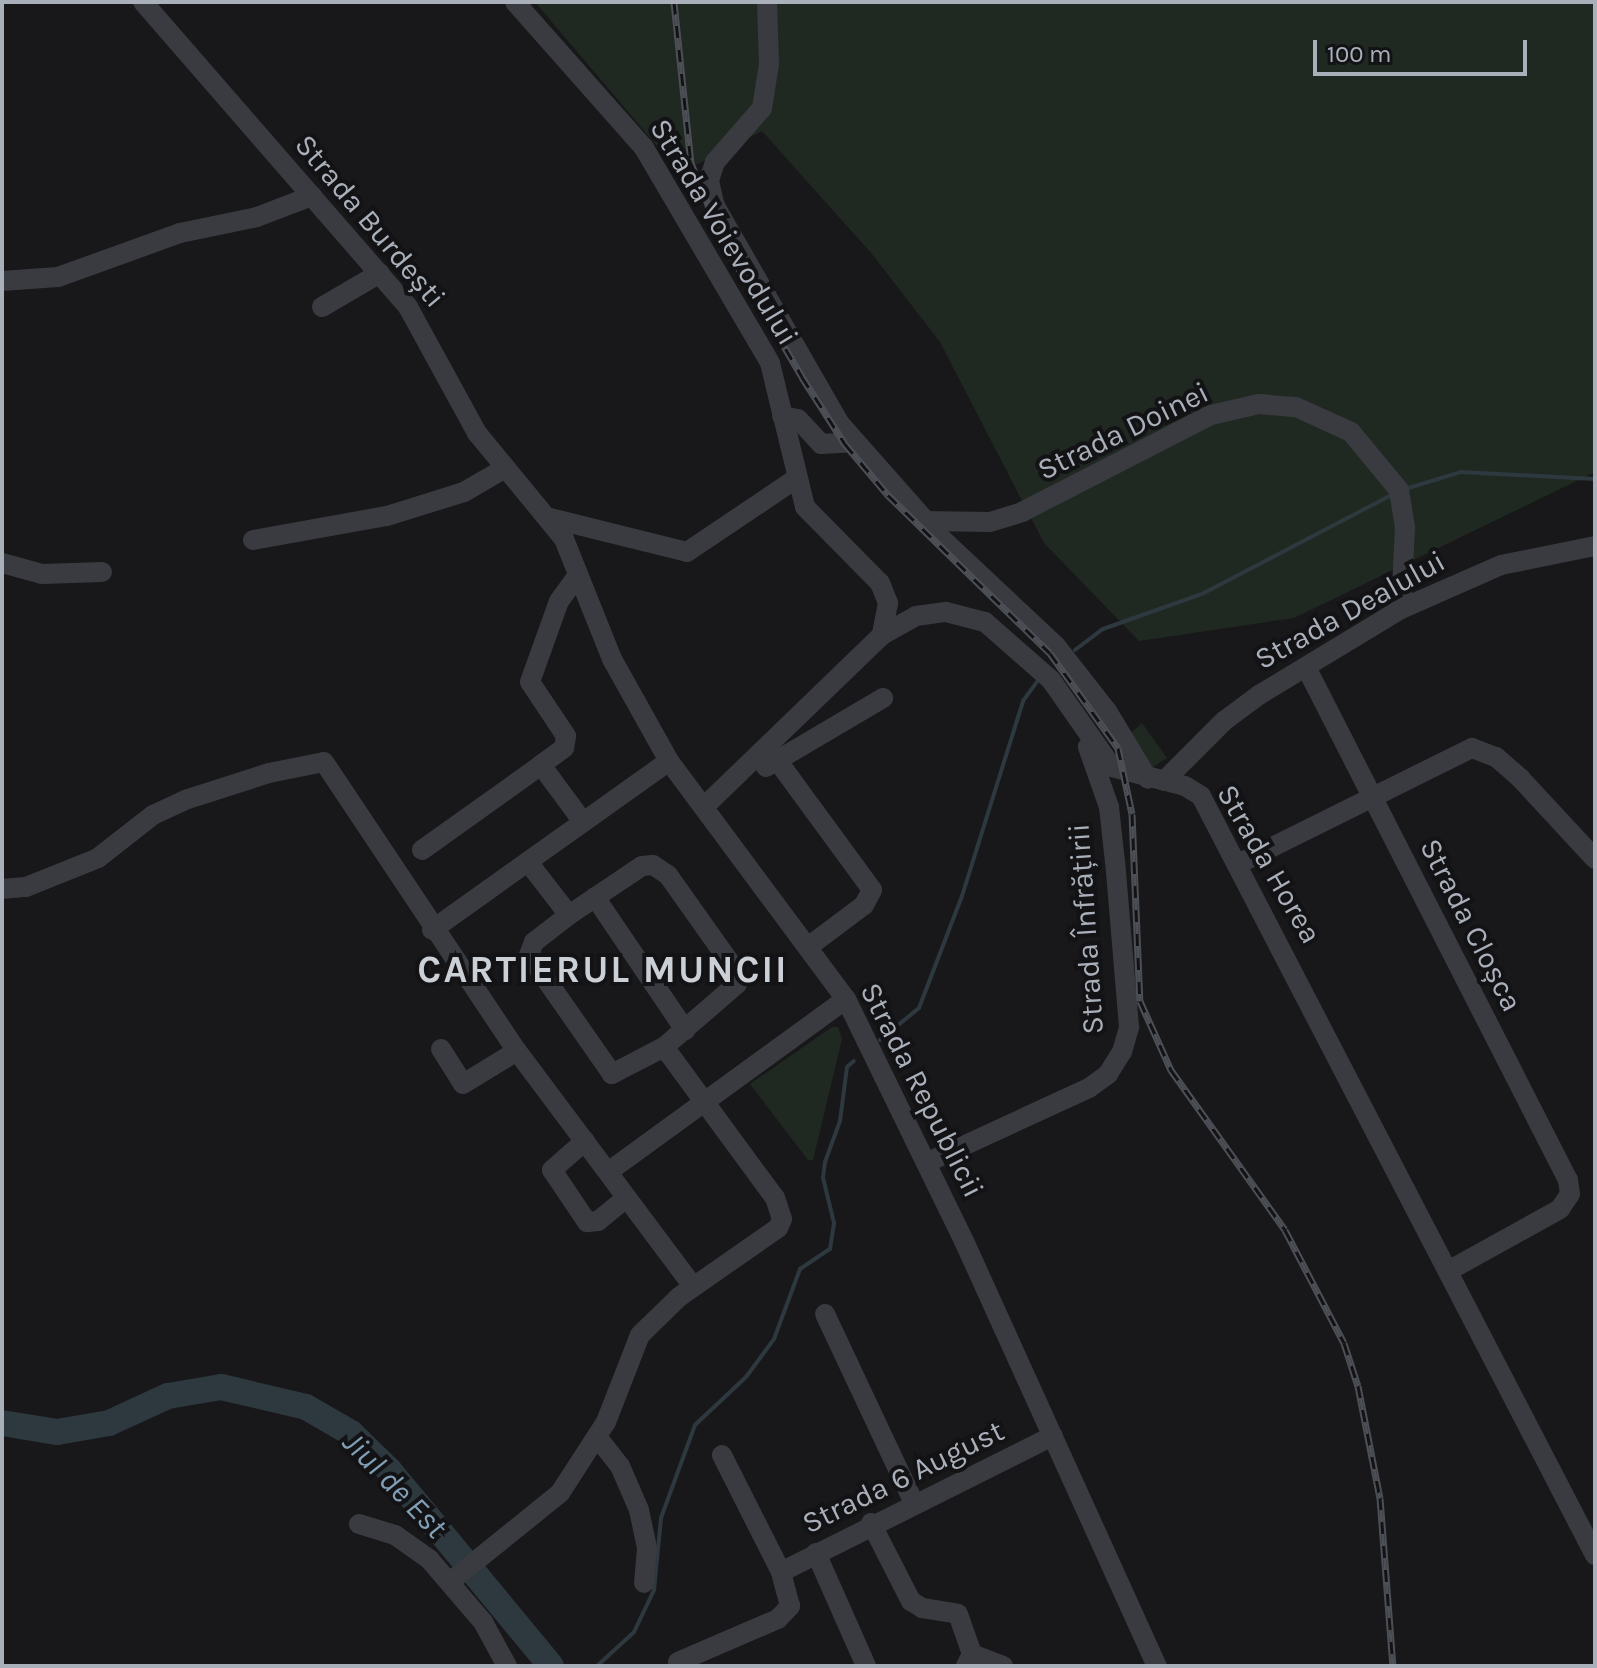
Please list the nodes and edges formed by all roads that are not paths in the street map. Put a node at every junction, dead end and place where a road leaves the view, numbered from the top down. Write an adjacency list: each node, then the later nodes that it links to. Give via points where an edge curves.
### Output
1 (143, 2): 4 (street, Strada Burdești)
2 (515, 2): 8 (street, Strada Voievodului, via 644,148 770,363)
3 (767, 2): 9 (street, via 769,64 762,108 715,162 712,195)
4 (312, 196): 5 (street, Strada Burdești); 6 (street, via 257,217 180,233 58,277)
5 (380, 273): 7 (street); 10 (street, Strada Burdești, via 425,334 477,433)
6 (2, 281)
7 (322, 307)
8 (782, 416): 9 (street, via 798,419 821,444); 11 (street, Strada Voievodului)
9 (854, 442): 13 (street)
10 (505, 468): 12 (street, Strada Burdești); 14 (street, via 464,492 387,516)
11 (797, 478): 12 (street, via 687,552); 20 (street, Strada Voievodului, via 805,507 880,583 888,603)
12 (550, 518): 18 (street, Strada Burdești)
13 (925, 521): 19 (street, Strada Doinei, via 990,522 1022,512 1211,415 1259,404 1296,407 1351,432 1399,492 1405,527); 27 (street, via 1056,646)
14 (253, 540)
15 (1595, 546): 19 (street, Strada Dealului, via 1501,565)
16 (2, 563): 17 (street, via 42,574)
17 (102, 572)
18 (578, 575): 25 (street, Strada Republicii, via 612,659); 26 (street, via 559,601 530,682 566,736 564,748)
19 (1401, 609): 21 (street, Strada Dealului)
20 (882, 635): 23 (street, Strada Horea, via 916,616 946,612 985,622 1051,680); 29 (street)
21 (1306, 667): 27 (street, Strada Dealului, via 1224,721); 28 (street, Strada Cloșca)
22 (883, 698): 24 (street)
23 (1079, 720): 27 (street, Strada Horea, via 1112,767); 47 (street, Strada Înfrățirii, via 1109,807 1129,1027 1122,1052 1108,1074 1089,1088)
24 (777, 760): 29 (street); 39 (street, via 872,890 864,905)
25 (669, 761): 29 (street, Strada Republicii); 30 (street)
26 (541, 765): 30 (street); 31 (street)
27 (1156, 780): 34 (street, Strada Horea, via 1201,796)
28 (1372, 797): 32 (street, via 1444,757 1472,748 1484,750 1521,779); 34 (street); 50 (street, Strada Cloșca, via 1568,1180 1570,1194 1560,1209)
29 (711, 801): 39 (street, Strada Republicii)
30 (583, 822): 33 (street)
31 (422, 850)
32 (1595, 859)
33 (528, 862): 37 (street); 38 (street)
34 (1240, 863): 50 (street, Strada Horea)
35 (2, 889): 38 (street, via 26,887 98,858 153,815 188,799 324,762)
36 (595, 897): 37 (street); 41 (street); 41 (street, via 642,866 660,867 736,971 733,990)
37 (569, 915): 42 (street, via 534,942 529,955 604,1065 618,1074)
38 (432, 930): 44 (street)
39 (808, 947): 40 (street, Strada Republicii)
40 (846, 999): 45 (street); 47 (street, Strada Republicii)
41 (685, 1030): 42 (street)
42 (664, 1047): 45 (street)
43 (441, 1049): 44 (street, via 463,1084)
44 (517, 1051): 46 (street)
45 (702, 1103): 48 (street); 51 (street, via 775,1198 782,1219 778,1228)
46 (585, 1141): 48 (street); 49 (street, via 552,1170 579,1211 593,1223)
47 (926, 1163): 53 (street, Strada Republicii)
48 (608, 1172): 49 (street)
49 (626, 1198): 51 (street)
50 (1450, 1270): 60 (street, Strada Horea)
51 (693, 1286): 54 (street, via 640,1335)
52 (825, 1314): 56 (street)
53 (1053, 1436): 56 (street, Strada 6 August); 69 (street, Strada Republicii)
54 (598, 1438): 61 (street, via 544,1509); 63 (street, via 620,1466 639,1510 647,1549)
55 (722, 1455): 62 (street)
56 (913, 1501): 57 (street, Strada 6 August)
57 (871, 1523): 59 (street, Strada 6 August); 64 (street, via 911,1601 958,1614)
58 (359, 1524): 61 (street)
59 (816, 1553): 62 (street, Strada 6 August); 67 (street)
60 (1595, 1555)
61 (464, 1569): 66 (street, via 483,1622)
62 (781, 1572): 65 (street, via 789,1594 787,1613)
63 (644, 1583)
64 (969, 1660): 68 (street)
65 (678, 1662)
66 (507, 1666)
67 (866, 1666)
68 (1003, 1666)
69 (1157, 1666)

